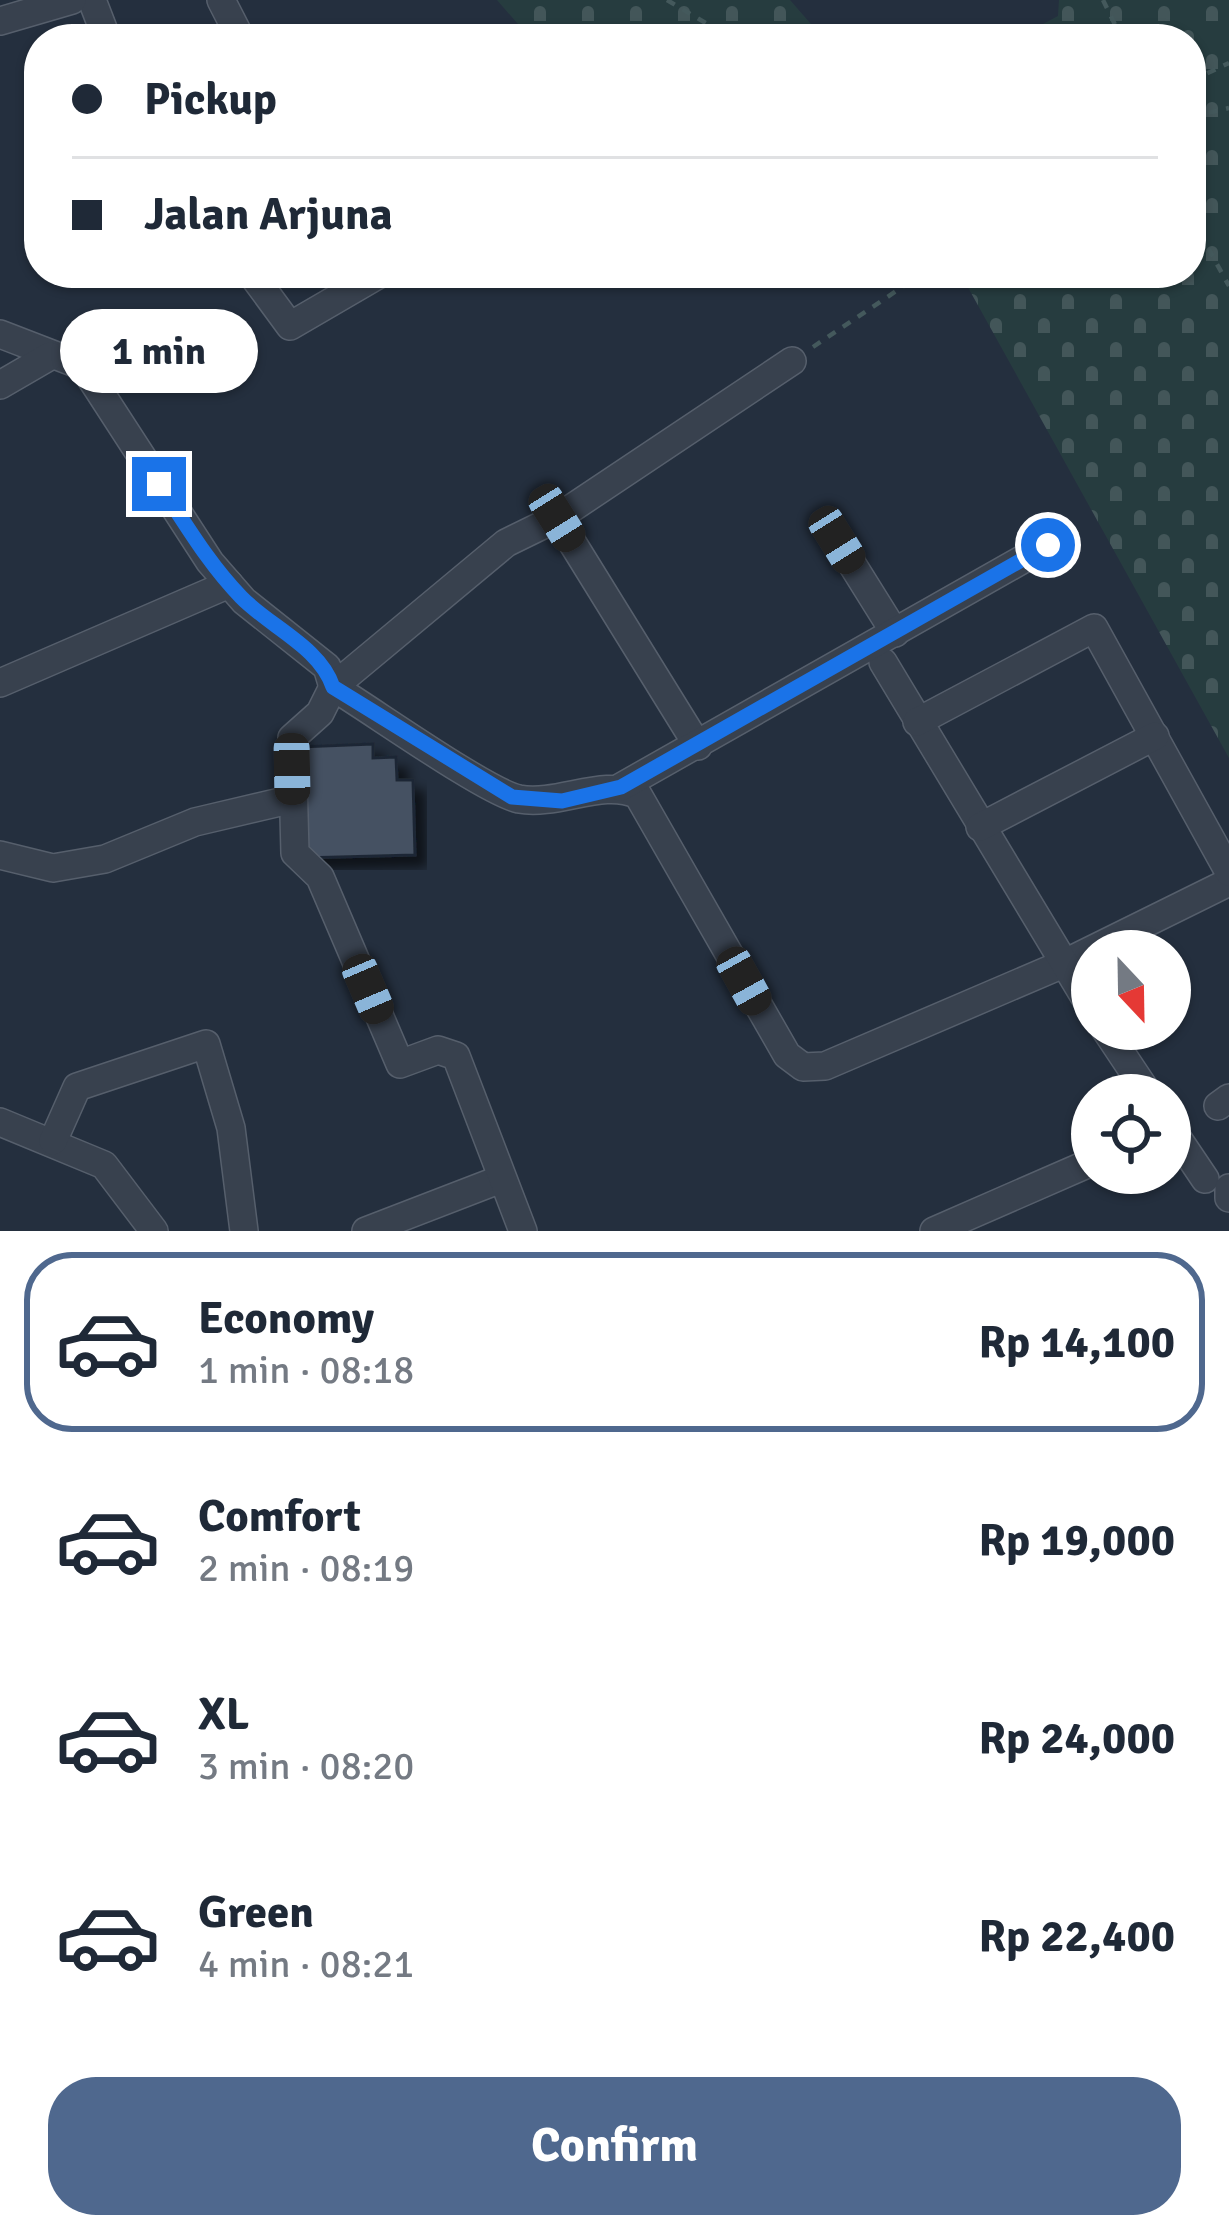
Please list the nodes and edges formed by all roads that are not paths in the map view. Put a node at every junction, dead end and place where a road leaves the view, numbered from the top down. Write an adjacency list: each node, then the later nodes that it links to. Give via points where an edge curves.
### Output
1 (72, 0): 2 (street)
2 (0, 21)
3 (261, 288): 4 (street, via 290,326)
4 (355, 288)
5 (0, 334): 6 (street)
6 (50, 356): 8 (street); 12 (street, via 83,366)
7 (792, 361): 9 (street)
8 (0, 385)
9 (557, 518): 16 (street, via 506,543); 19 (street)
10 (837, 540): 13 (street)
11 (1048, 545): 13 (street)
12 (230, 584): 15 (street); 16 (street, via 327,667)
13 (895, 633): 19 (street)
14 (883, 662): 17 (street)
15 (0, 683)
16 (333, 687): 20 (street, via 512,797 562,801); 21 (street, via 320,713 292,738)
17 (917, 722): 18 (street, via 1094,628); 22 (street)
18 (1155, 736): 22 (street); 24 (street)
19 (698, 746): 20 (street)
20 (621, 787): 26 (street, via 638,795 787,1055 803,1067 825,1066)
21 (293, 799): 23 (street, via 195,822 105,859 53,868); 32 (street, via 295,853 320,877 400,1064 438,1050 456,1056)
22 (980, 827): 26 (street)
23 (0, 855)
24 (1229, 872)
25 (1229, 882): 26 (street)
26 (1063, 964): 27 (street)
27 (1071, 976)
28 (0, 1122): 29 (street)
29 (53, 1141): 35 (street, via 116,1176); 36 (street, via 77,1087 206,1044 230,1128)
30 (1191, 1153): 33 (street)
31 (1071, 1171): 39 (street)
32 (501, 1179): 37 (street); 38 (street)
33 (1217, 1183): 34 (street)
34 (1229, 1198)
35 (154, 1231)
36 (244, 1231)
37 (366, 1231)
38 (523, 1231)
39 (934, 1231)

